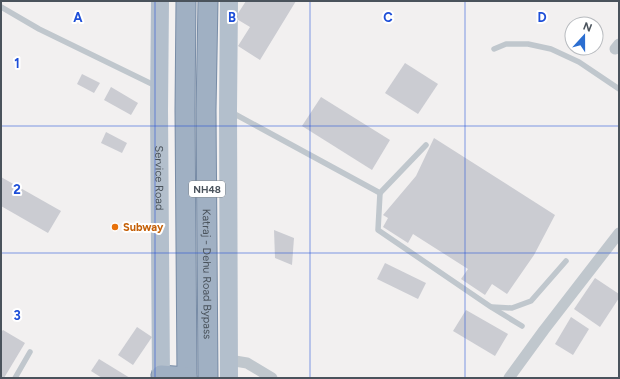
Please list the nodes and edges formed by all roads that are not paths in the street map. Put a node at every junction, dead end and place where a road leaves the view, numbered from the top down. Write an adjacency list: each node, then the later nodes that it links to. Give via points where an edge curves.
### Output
1 (186, 1): 20 (highway, Katraj - Dehu Road Bypass / NH48)
2 (208, 1): 21 (highway, Katraj - Dehu Road Bypass / NH48)
3 (229, 1): 9 (main road)
4 (159, 4): 7 (main road, Service Road)
5 (1, 7): 7 (lane, via 39,30)
6 (494, 49): 8 (lane, via 506,44 528,44 551,49 579,62)
7 (159, 88): 18 (main road, Service Road)
8 (619, 89)
9 (228, 110): 11 (lane); 17 (main road)
10 (426, 145): 11 (lane)
11 (380, 193): 14 (lane, via 378,230)
12 (619, 233): 24 (street)
13 (566, 260): 14 (lane, via 531,300 512,308)
14 (491, 307): 15 (lane)
15 (522, 326)
16 (30, 352): 19 (lane)
17 (229, 360): 22 (main road); 23 (street, via 247,363)
18 (161, 376): 20 (highway)
19 (15, 378)
20 (187, 378)
21 (208, 378)
22 (229, 378)
23 (272, 378)
24 (509, 378)

